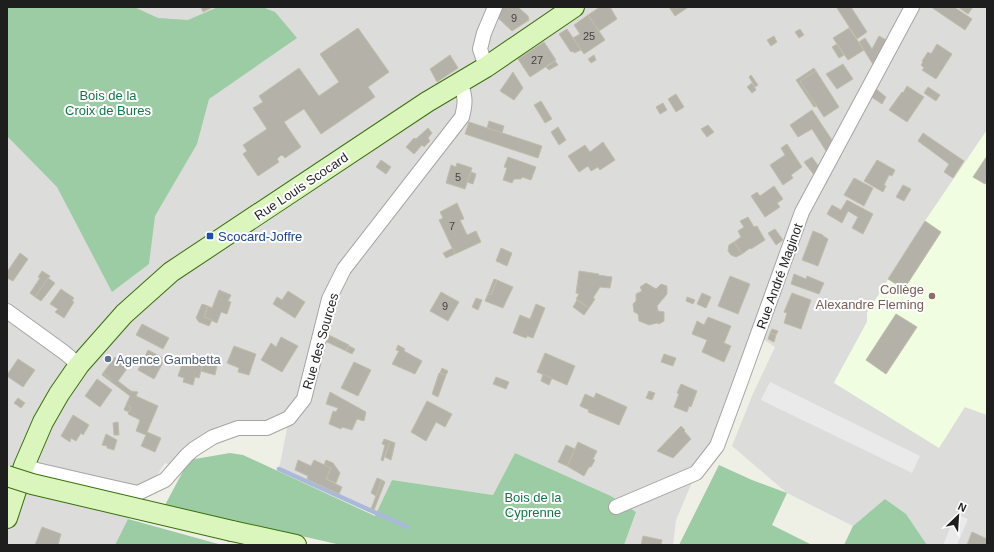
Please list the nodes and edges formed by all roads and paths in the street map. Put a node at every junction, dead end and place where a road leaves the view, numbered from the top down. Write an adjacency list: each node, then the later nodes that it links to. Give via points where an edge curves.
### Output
1 (495, 7): 4 (street, via 480,49)
2 (574, 7): 4 (main road, Rue Louis Scocard)
3 (912, 7): 9 (street, Rue André Maginot, via 802,212 717,446 696,473)
4 (486, 66): 5 (main road, Rue Louis Scocard)
5 (461, 83): 7 (main road, Rue Louis Scocard, via 427,102 171,272 124,314); 8 (street, Rue des Sources, via 465,103 462,116 344,269 329,299 304,399 289,418 267,428 238,428 213,437 191,452 165,480 138,493 37,470)
6 (7, 312): 7 (street)
7 (79, 365): 8 (main road, Rue Louis Scocard, via 59,394)
8 (15, 471): 10 (main road, Rue Louis Scocard); 11 (main road, bridge, via 32,484)
9 (616, 507)
10 (7, 518)
11 (296, 545)

